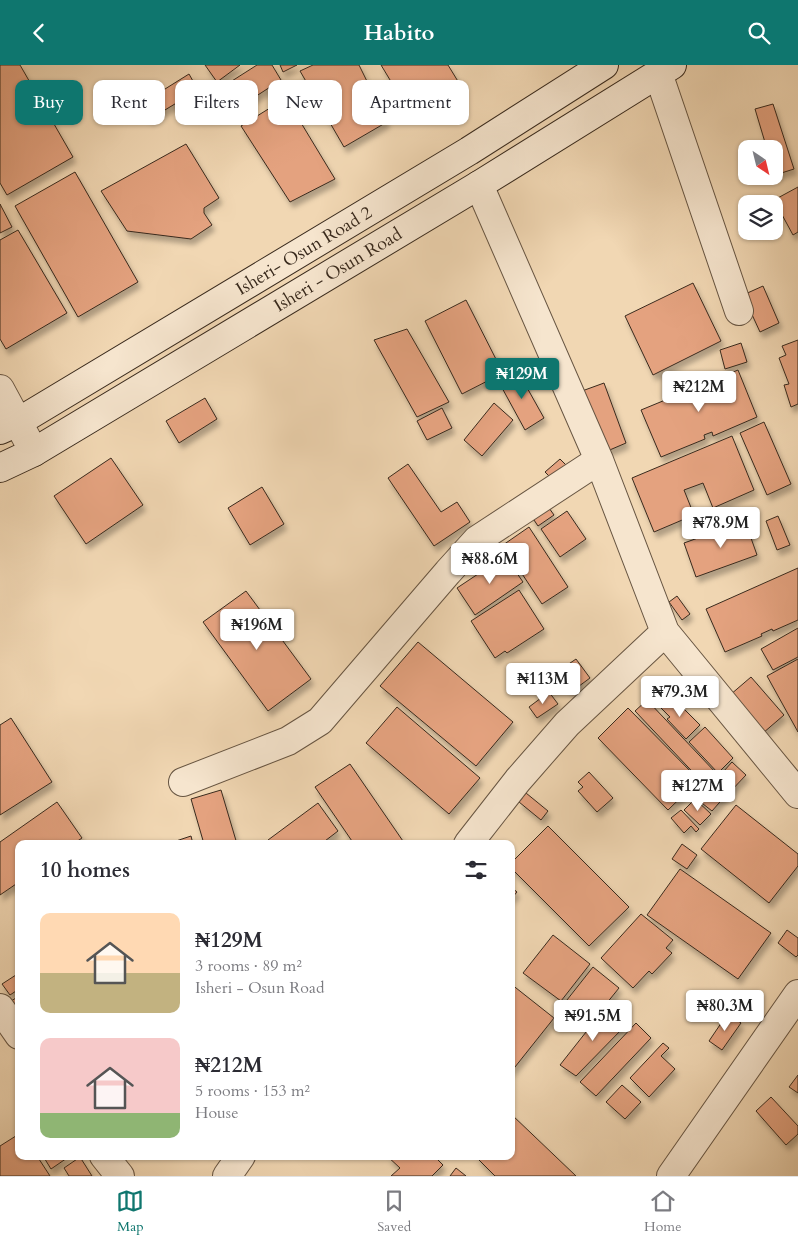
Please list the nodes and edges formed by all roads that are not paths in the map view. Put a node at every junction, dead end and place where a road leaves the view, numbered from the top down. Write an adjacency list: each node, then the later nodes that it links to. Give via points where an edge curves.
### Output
1 (604, 65): 6 (street, Isheri- Osun Road 2, via 470,151)
2 (665, 69): 3 (street, Isheri - Osun Road); 4 (street)
3 (479, 185): 7 (street, Isheri - Osun Road); 8 (street)
4 (739, 311)
5 (0, 389): 6 (street)
6 (9, 426): 7 (street)
7 (34, 452): 9 (street, Isheri - Osun Road)
8 (598, 460): 10 (street); 11 (street, via 477,540 320,721 288,741)
9 (0, 468)
10 (665, 632): 12 (street); 13 (street, via 566,724)
11 (183, 782)
12 (798, 794)
13 (471, 840)
14 (798, 994): 21 (street)
15 (0, 1008): 16 (street)
16 (15, 1029)
17 (107, 1160): 19 (street)
18 (238, 1160): 20 (street)
19 (120, 1176)
20 (227, 1176)
21 (671, 1176)

